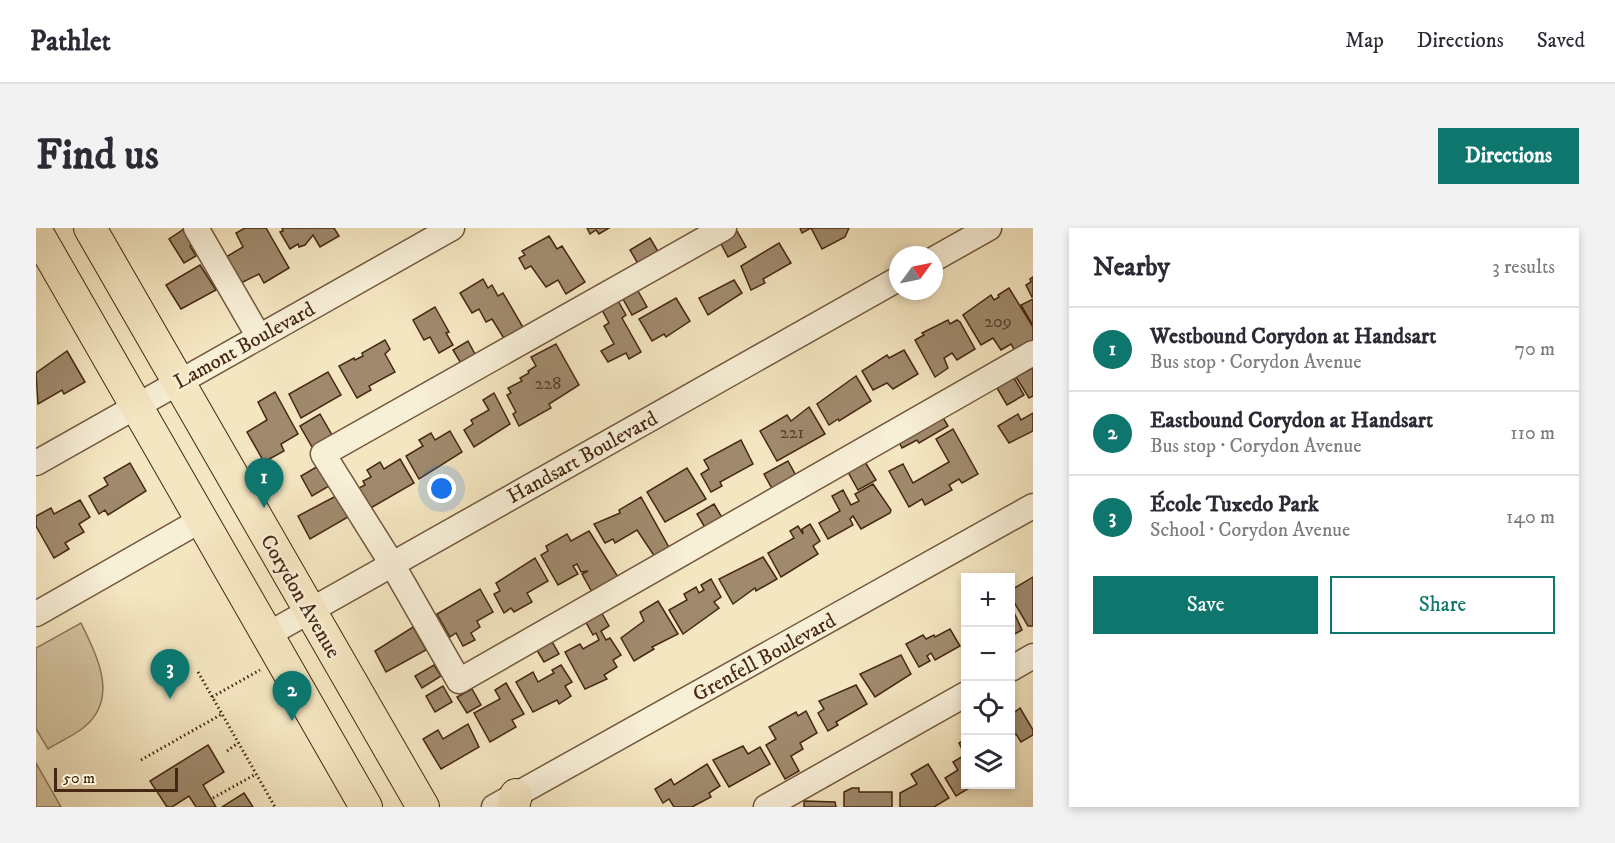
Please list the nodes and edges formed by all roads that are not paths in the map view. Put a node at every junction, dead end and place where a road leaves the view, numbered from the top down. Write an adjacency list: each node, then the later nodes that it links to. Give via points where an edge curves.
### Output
1 (90, 228): 11 (main road, Corydon Avenue)
2 (196, 228): 9 (street)
3 (452, 228): 9 (street, Lamont Boulevard)
4 (724, 228): 16 (street, via 323,454)
5 (989, 228): 7 (street)
6 (36, 231): 12 (main road)
7 (943, 254)
8 (889, 284): 16 (street, Handsart Boulevard)
9 (258, 337): 11 (street, Lamont Boulevard)
10 (1033, 353): 16 (street, via 459,681)
11 (178, 382): 12 (street, Lamont Boulevard); 17 (main road, Corydon Avenue)
12 (135, 407): 13 (street, Lamont Boulevard); 15 (main road)
13 (36, 464)
14 (1033, 506): 24 (street, Grenfell Boulevard)
15 (201, 520): 18 (street); 19 (main road)
16 (392, 564): 17 (street, Handsart Boulevard)
17 (309, 611): 19 (street, Handsart Boulevard); 27 (main road, Corydon Avenue)
18 (36, 614)
19 (267, 635): 23 (main road)
20 (1033, 656): 21 (street)
21 (1015, 667)
22 (961, 697): 28 (street)
23 (347, 774): 25 (main road); 26 (main road, via 371,787)
24 (508, 803)
25 (366, 807)
26 (382, 807)
27 (423, 807)
28 (766, 807)

